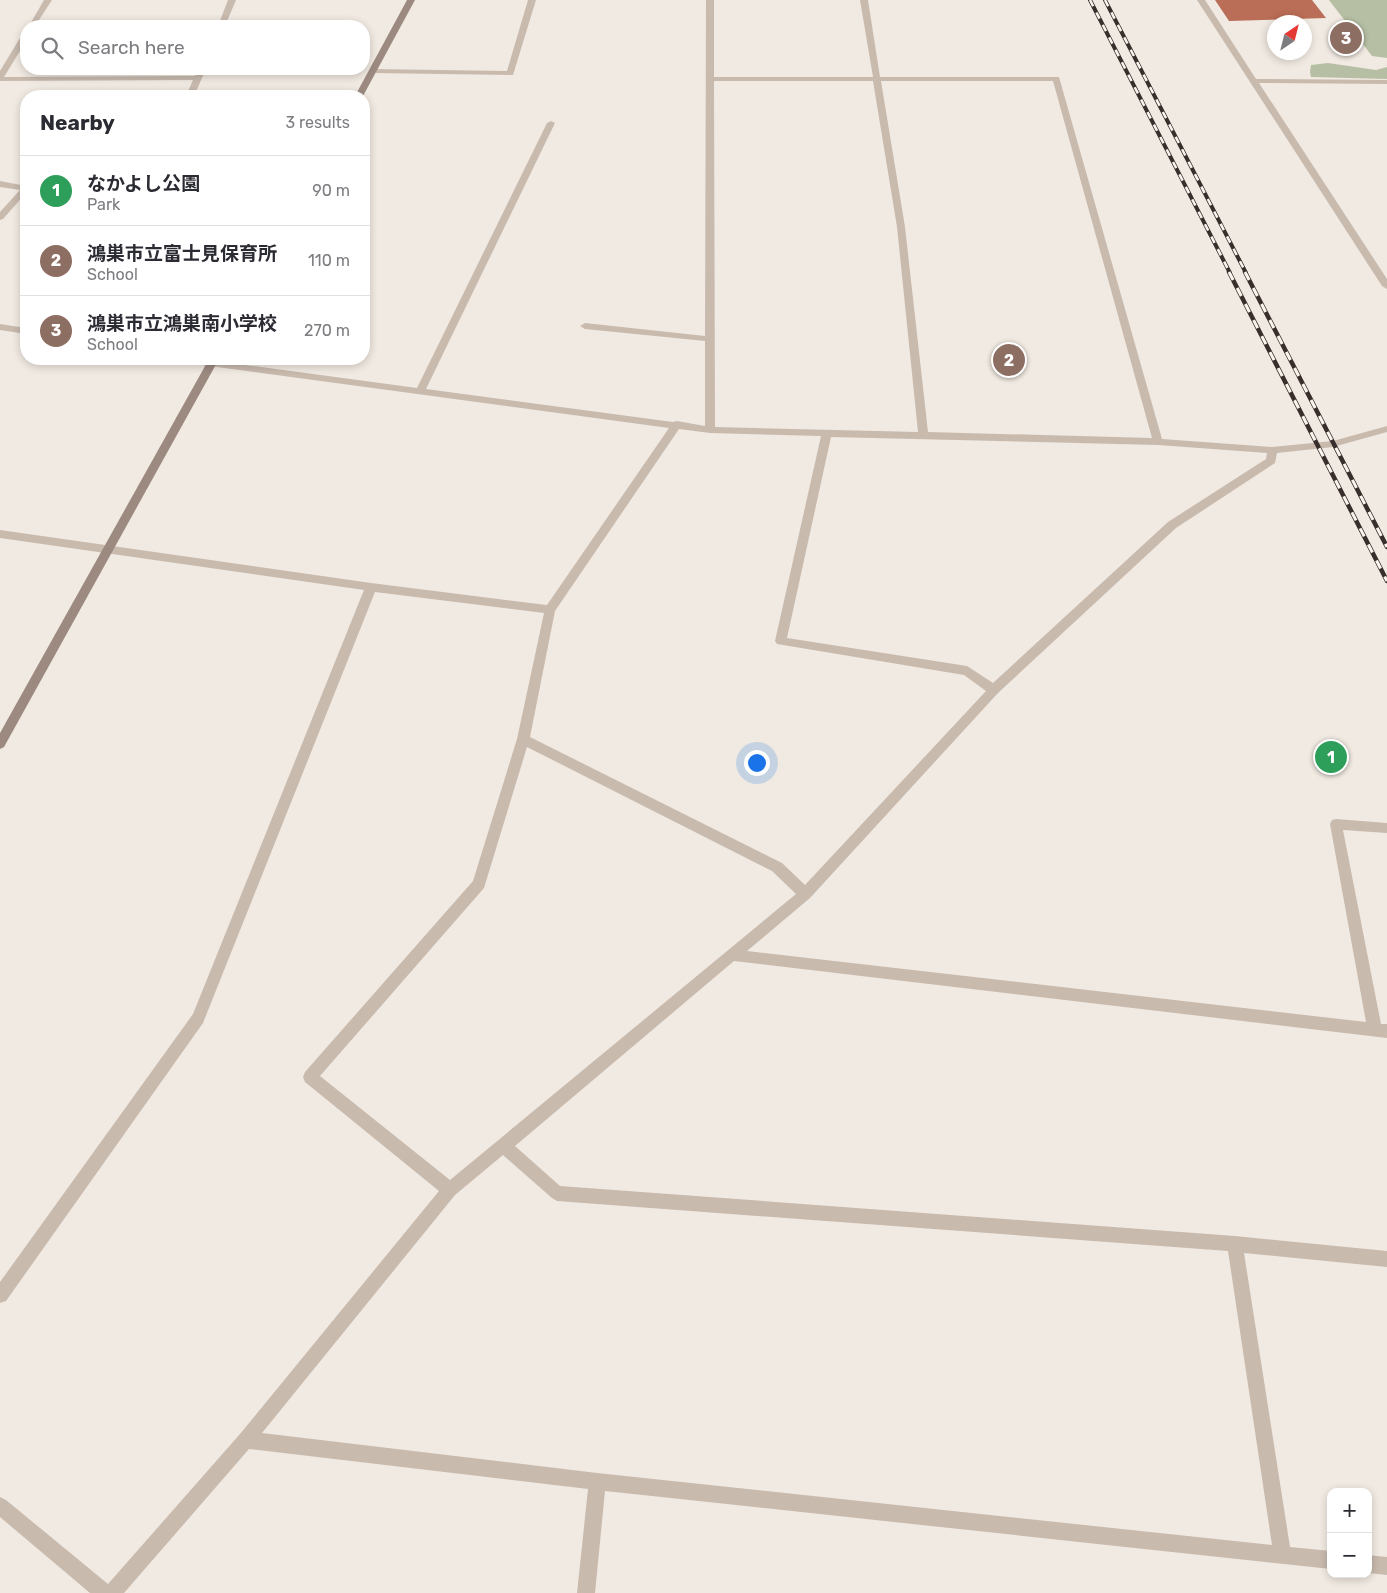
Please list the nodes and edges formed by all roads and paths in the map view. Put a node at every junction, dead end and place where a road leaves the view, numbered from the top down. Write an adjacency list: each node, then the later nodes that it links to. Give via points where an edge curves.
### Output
1 (48, 0): 8 (street)
2 (232, 0): 9 (street)
3 (411, 0): 11 (street)
4 (532, 0): 11 (street, via 510,73)
5 (710, 0): 15 (street)
6 (864, 0): 16 (street)
7 (1200, 0): 17 (street)
8 (36, 20)
9 (224, 20)
10 (20, 45): 13 (street)
11 (373, 71): 20 (street)
12 (199, 75): 14 (street)
13 (0, 78): 14 (street)
14 (198, 78): 19 (street)
15 (710, 79): 16 (street); 30 (street)
16 (878, 80): 38 (street, via 901,228); 39 (street, via 1056,79)
17 (1254, 81): 18 (street); 26 (street)
18 (1387, 82)
19 (193, 90)
20 (362, 90)
21 (551, 123): 33 (street)
22 (0, 184): 23 (street)
23 (20, 187)
24 (20, 195): 25 (street)
25 (0, 217)
26 (1387, 286)
27 (585, 326): 30 (street)
28 (0, 327): 29 (street)
29 (20, 330)
30 (710, 339): 35 (street)
31 (210, 365): 42 (street)
32 (234, 365): 33 (street)
33 (421, 390): 34 (street)
34 (677, 424): 35 (street); 44 (street)
35 (710, 430): 37 (street)
36 (1387, 430): 40 (street, via 1333,444)
37 (827, 433): 38 (street); 45 (street, via 781,641 967,671)
38 (923, 435): 39 (street)
39 (1158, 442): 40 (street)
40 (1272, 450): 45 (street, via 1271,461 1172,525)
41 (0, 534): 42 (street)
42 (108, 550): 43 (street); 47 (street)
43 (370, 587): 44 (street); 56 (street, via 198,1018)
44 (550, 610): 46 (street)
45 (994, 690): 49 (street)
46 (523, 740): 49 (street, via 777,868); 53 (street, via 479,884 310,1077)
47 (0, 744)
48 (1387, 828): 51 (street, via 1336,824)
49 (804, 894): 50 (street)
50 (732, 956): 51 (street); 52 (street)
51 (1381, 1031)
52 (504, 1146): 53 (street); 54 (street, via 557,1193)
53 (450, 1190): 57 (street)
54 (1235, 1244): 55 (street); 60 (street)
55 (1387, 1259)
56 (0, 1296)
57 (246, 1440): 58 (street); 65 (street)
58 (597, 1482): 60 (street); 66 (street)
59 (0, 1506): 64 (street)
60 (1282, 1554): 61 (street)
61 (1327, 1560)
62 (1372, 1564): 63 (street)
63 (1387, 1566)
64 (104, 1593)
65 (112, 1593)
66 (586, 1593)

